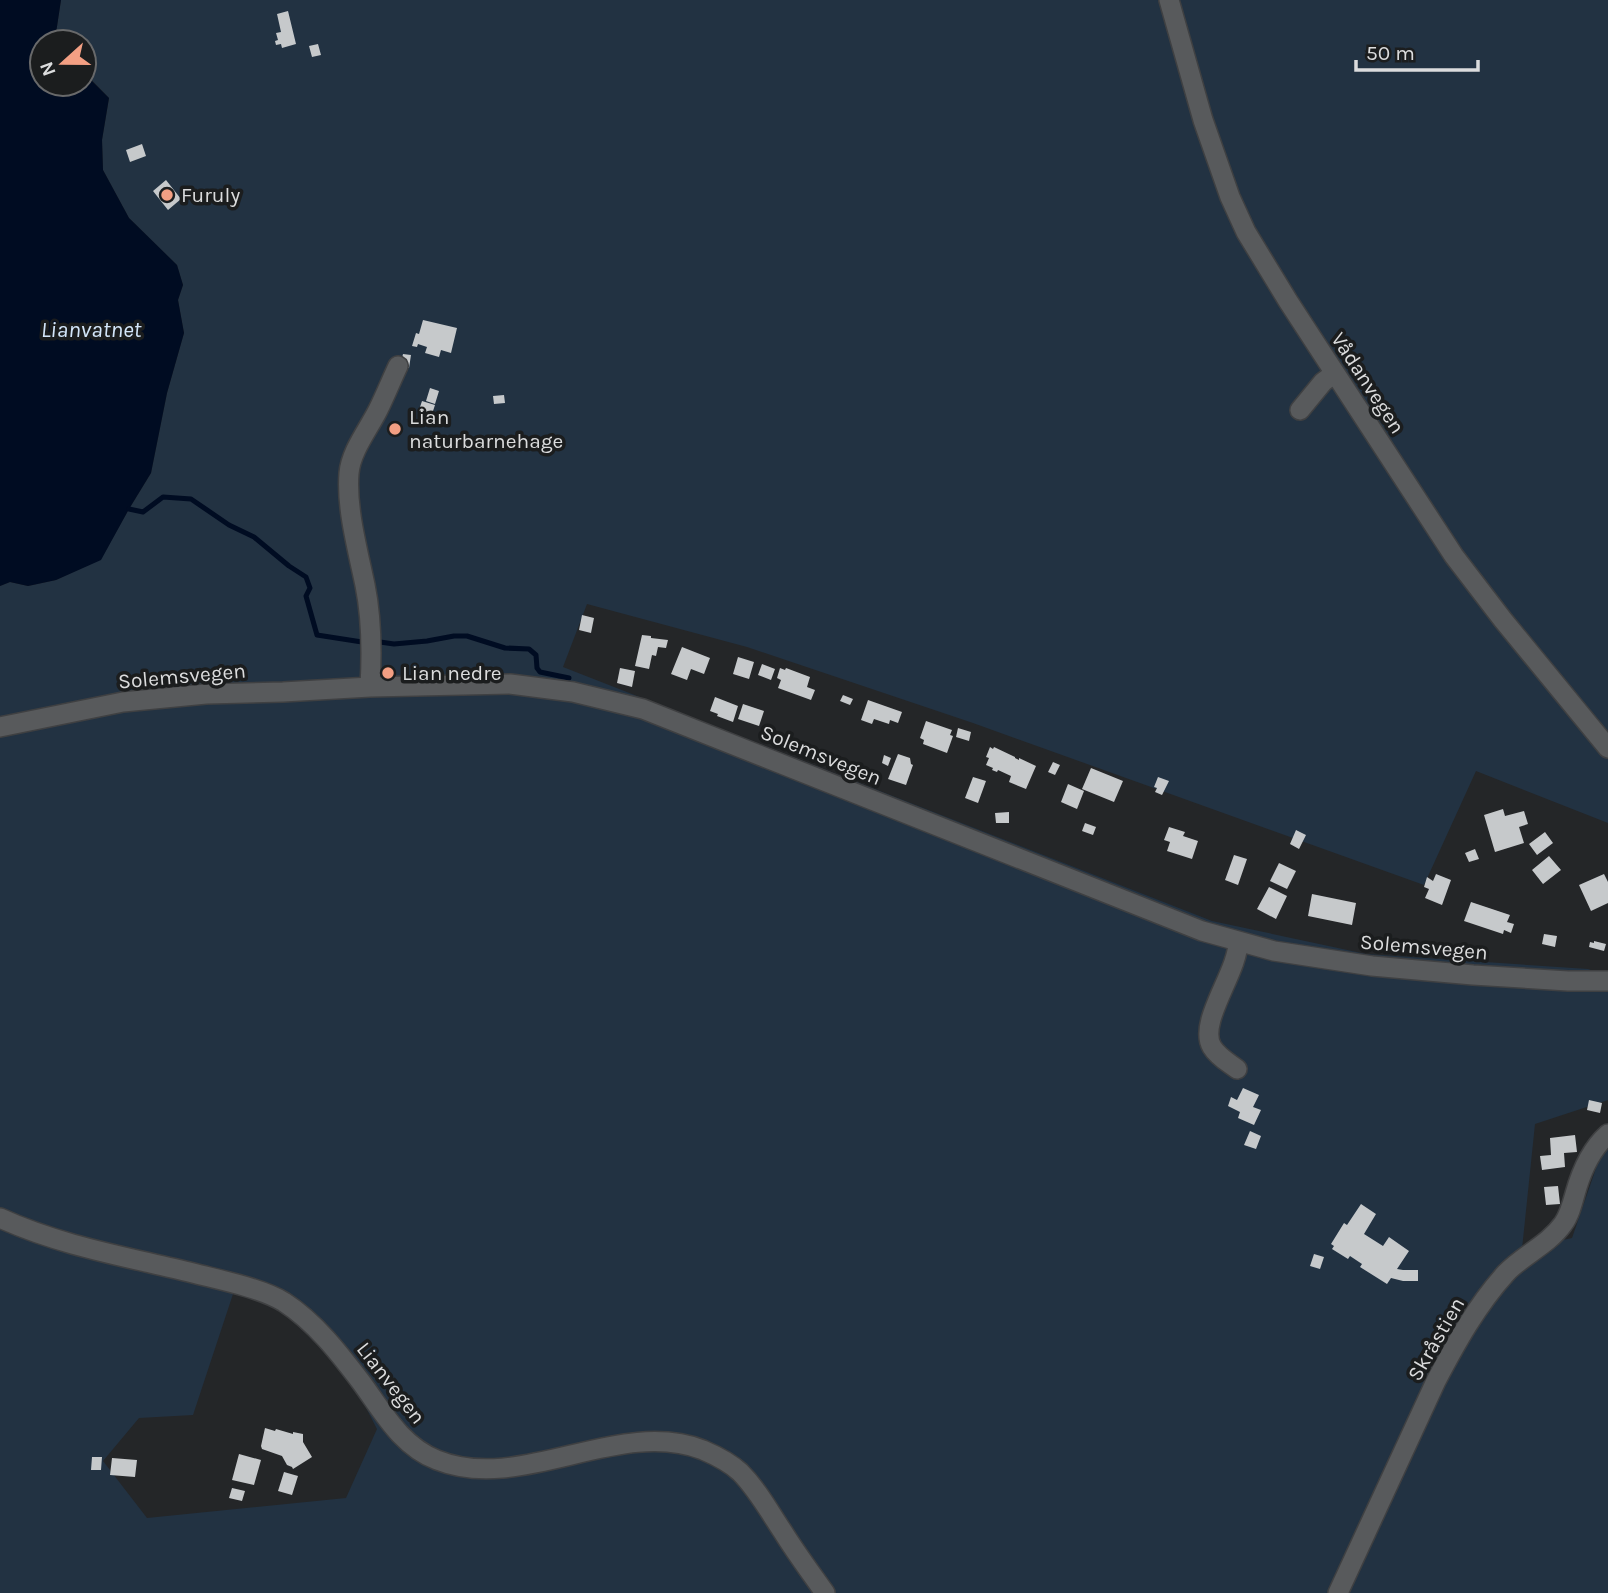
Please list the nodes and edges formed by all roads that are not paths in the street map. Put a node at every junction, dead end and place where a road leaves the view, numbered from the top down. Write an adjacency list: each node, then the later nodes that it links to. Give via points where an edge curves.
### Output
1 (1170, 0): 3 (street, Vådanvegen, via 1230,197 1246,232)
2 (398, 366): 5 (street, via 349,473 351,511 371,620)
3 (1335, 373): 4 (street); 7 (street, Vådanvegen, via 1454,556)
4 (1300, 410)
5 (370, 687): 6 (street, Solemsvegen, via 122,702); 8 (street, Solemsvegen, via 510,684 573,692 643,709 1107,894)
6 (0, 727)
7 (1608, 748)
8 (1238, 941): 9 (street, Solemsvegen, via 1372,966); 10 (street, via 1239,950 1208,1035 1218,1055)
9 (1608, 981)
10 (1237, 1069)
11 (1608, 1134): 15 (street, Skråstien, via 1584,1167 1565,1222 1506,1274 1452,1350)
12 (0, 1218): 13 (street, Lianvegen, via 97,1251 228,1282 284,1302 338,1353 404,1439 424,1454 461,1468 508,1468 588,1450 655,1442 696,1447 715,1455 730,1463 754,1488)
13 (811, 1584): 14 (street, Lianvegen)
14 (825, 1593)
15 (1338, 1593)

